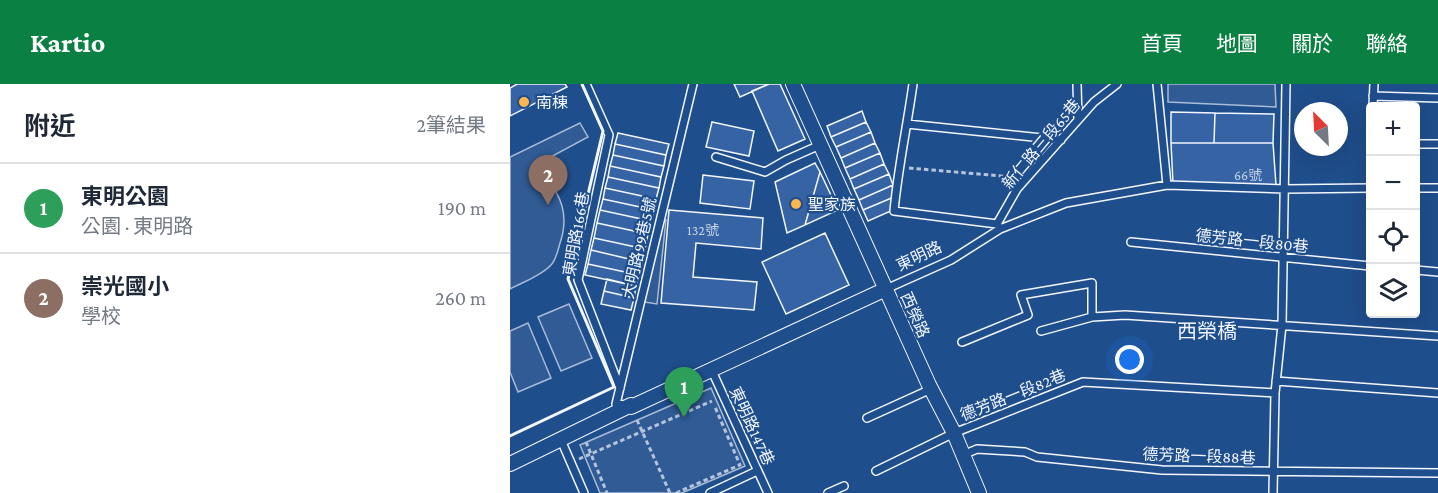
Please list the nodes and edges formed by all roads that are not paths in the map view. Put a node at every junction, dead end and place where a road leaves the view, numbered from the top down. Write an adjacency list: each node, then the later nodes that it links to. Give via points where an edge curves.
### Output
1 (586, 84): 39 (lane, 東明路166巷, via 609,135 578,280)
2 (693, 84): 39 (lane, 大明路99巷5號)
3 (794, 84): 18 (street, 西榮路)
4 (913, 84): 14 (lane)
5 (1077, 84): 13 (lane)
6 (1117, 84): 13 (lane, 新仁路三段65巷)
7 (1157, 84): 20 (lane)
8 (1286, 84): 24 (lane)
9 (1374, 84): 10 (lane)
10 (1373, 96): 11 (lane); 12 (lane)
11 (1438, 98)
12 (1372, 102)
13 (1078, 120): 15 (lane, 新仁路三段65巷)
14 (907, 124): 15 (lane); 25 (lane, via 894,212)
15 (1061, 140): 25 (lane, 新仁路三段65巷, via 1017,189)
16 (1420, 144): 17 (lane)
17 (1438, 144)
18 (820, 145): 19 (lane, via 765,172); 31 (street, 西榮路)
19 (716, 157)
20 (1167, 185): 24 (lane, 東明路); 25 (lane, 東明路, via 1066,204)
21 (1366, 188): 24 (lane, 東明路)
22 (1420, 188): 23 (lane)
23 (1438, 188)
24 (1284, 189): 27 (lane)
25 (999, 227): 31 (lane, 東明路, via 951,260)
26 (1131, 242): 27 (lane, 德芳路一段80巷)
27 (1282, 257): 28 (lane, 德芳路一段80巷); 33 (lane)
28 (1366, 265)
29 (1420, 270): 30 (lane)
30 (1438, 272)
31 (886, 289): 37 (street, 東明路); 40 (street, 西榮路)
32 (1092, 317): 33 (lane, via 1125,315); 34 (lane); 36 (lane, via 1092,283 1022,295 1028,315)
33 (1282, 325): 35 (lane); 38 (lane)
34 (1041, 331)
35 (1438, 336)
36 (962, 342)
37 (712, 371): 43 (street, 東明路); 49 (lane, 東明路147巷)
38 (1276, 381): 41 (lane); 42 (lane)
39 (620, 388): 43 (lane, via 616,404)
40 (931, 389): 44 (lane); 45 (street, 西榮路)
41 (1275, 393): 45 (lane, 德芳路一段82巷, via 1083,382); 51 (lane)
42 (1438, 393)
43 (631, 406): 46 (street, 東明路)
44 (867, 418)
45 (954, 433): 47 (street, 西榮路); 50 (lane, 德芳路一段82巷)
46 (561, 440): 48 (street, 東明路); 54 (lane)
47 (963, 455): 51 (lane, 德芳路一段88巷, via 977,450 1025,452 1037,457 1162,470); 58 (street, 西榮路)
48 (510, 464)
49 (757, 471): 55 (lane); 56 (lane, 東明路147巷)
50 (876, 471)
51 (1273, 471): 52 (lane, 德芳路一段88巷); 59 (lane)
52 (1438, 473)
53 (844, 486): 57 (lane)
54 (584, 493)
55 (710, 493)
56 (768, 493)
57 (828, 493)
58 (979, 493)
59 (1273, 493)

